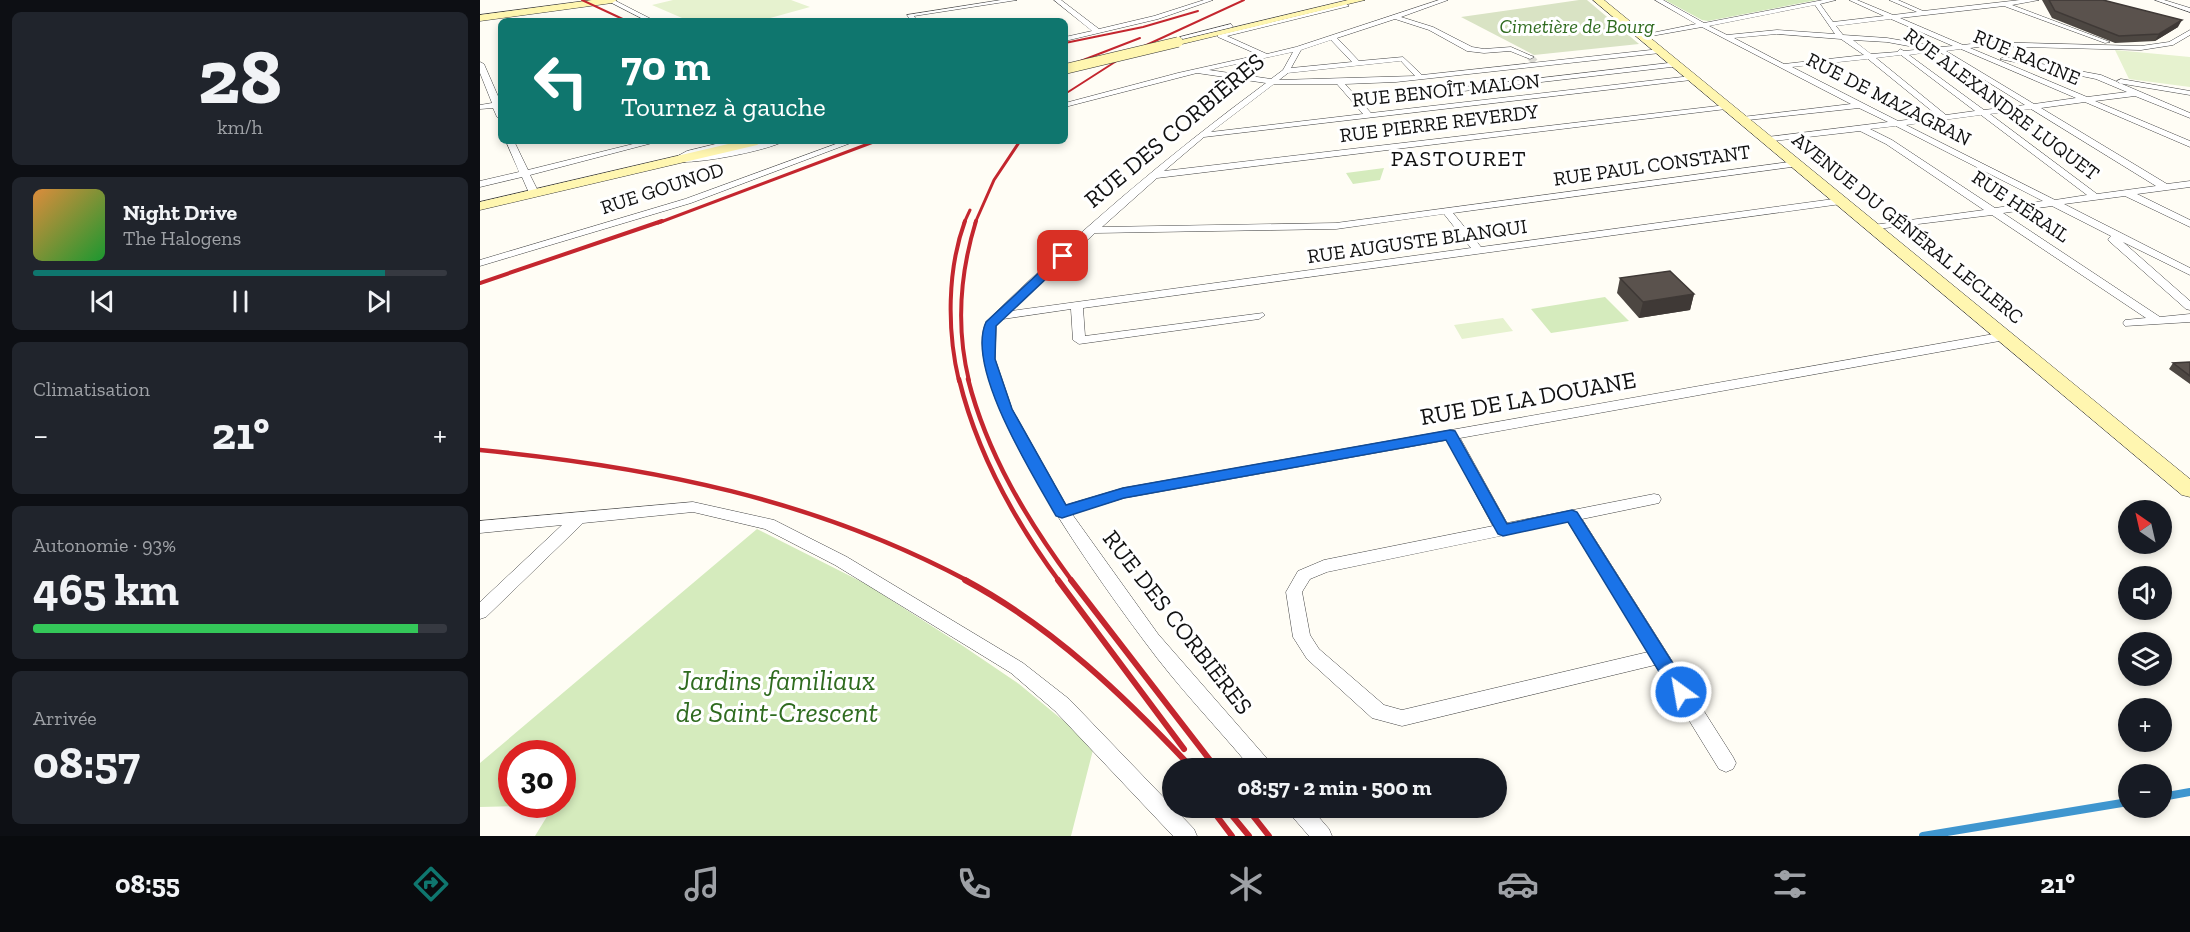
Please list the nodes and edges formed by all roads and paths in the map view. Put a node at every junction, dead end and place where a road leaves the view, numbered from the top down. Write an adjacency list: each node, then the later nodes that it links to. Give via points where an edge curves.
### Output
1 (610, 0): 29 (main road); 30 (street)
2 (1014, 0): 17 (street)
3 (1057, 0): 34 (street)
4 (1189, 0): 21 (street)
5 (1210, 0): 21 (street)
6 (1359, 0): 18 (main road)
7 (1418, 0): 22 (street)
8 (1445, 0): 22 (street)
9 (1598, 0): 39 (main road, AVENUE DU GÉNÉRAL LECLERC)
10 (1658, 0): 33 (street, RUE DE MAZAGRAN)
11 (1833, 0): 19 (street)
12 (1852, 0): 28 (street, RUE RACINE)
13 (1892, 0): 26 (street)
14 (1994, 0): 20 (street)
15 (2036, 0): 20 (street)
16 (2158, 0): 25 (street)
17 (979, 2): 31 (street, via 934,8)
18 (1344, 3): 36 (street, via 1346,6); 60 (main road, bridge)
19 (1816, 3): 32 (street); 33 (street)
20 (2002, 3): 24 (street); 43 (street)
21 (1198, 4): 34 (street)
22 (1430, 4): 27 (street)
23 (1944, 5): 24 (street)
24 (1951, 9): 26 (street)
25 (2190, 10)
26 (1923, 12): 28 (street)
27 (1394, 16): 38 (street); 55 (street, via 1429,27 1476,51 1511,49)
28 (1890, 16): 32 (street); 45 (street, RUE RACINE)
29 (480, 18)
30 (646, 18)
31 (912, 18)
32 (1832, 24): 37 (street)
33 (1704, 26): 39 (street); 40 (street, RUE DE MAZAGRAN)
34 (1098, 32): 41 (street)
35 (2190, 32): 46 (street, via 2172,44)
36 (1220, 36): 51 (street); 53 (street)
37 (1840, 36): 40 (street, via 1764,32); 42 (street); 52 (street)
38 (1332, 37): 47 (street); 56 (street)
39 (1642, 37): 49 (main road, AVENUE DU GÉNÉRAL LECLERC)
40 (1726, 37): 59 (street, RUE DE MAZAGRAN)
41 (1068, 38)
42 (1887, 40): 48 (street); 50 (street, RUE ALEXANDRE LUQUET)
43 (2106, 42): 44 (street, via 2055,39); 46 (street)
44 (2005, 45): 45 (street); 46 (street)
45 (1960, 46): 48 (street); 54 (street, RUE RACINE)
46 (2119, 46)
47 (1298, 49): 51 (street); 62 (street, RUE DES CORBIÈRES)
48 (1939, 49): 50 (street); 76 (street)
49 (1660, 51): 55 (street); 58 (main road, AVENUE DU GÉNÉRAL LECLERC)
50 (1903, 53): 52 (street); 80 (street, RUE ALEXANDRE LUQUET)
51 (1266, 56): 61 (street)
52 (1870, 57): 59 (street); 83 (street)
53 (1132, 58)
54 (1987, 58): 64 (street); 71 (street, RUE RACINE)
55 (1535, 61): 63 (street)
56 (1358, 63): 62 (street); 63 (street, via 1403,59)
57 (480, 64): 72 (street)
58 (1677, 64): 65 (main road, AVENUE DU GÉNÉRAL LECLERC); 68 (street)
59 (1784, 66): 75 (street, RUE DE MAZAGRAN)
60 (1068, 68)
61 (1197, 71): 67 (street); 73 (street)
62 (1286, 71): 67 (street, RUE DES CORBIÈRES)
63 (1420, 77): 66 (street)
64 (2098, 77): 69 (street); 70 (street)
65 (1691, 78): 78 (main road, AVENUE DU GÉNÉRAL LECLERC); 81 (street, RUE BENOÎT MALON)
66 (1339, 81): 67 (street); 81 (street)
67 (1271, 82): 88 (street, RUE DES CORBIÈRES)
68 (1455, 90)
69 (2138, 93): 71 (street); 82 (street)
70 (2190, 93)
71 (2084, 99): 76 (street); 96 (street, RUE RACINE)
72 (498, 103)
73 (1068, 104)
74 (498, 105): 77 (street)
75 (1861, 105): 79 (street); 85 (street, RUE DE MAZAGRAN)
76 (2035, 105): 80 (street); 103 (street)
77 (480, 107)
78 (1726, 107): 84 (main road, AVENUE DU GÉNÉRAL LECLERC); 100 (street, RUE PIERRE REVERDY)
79 (1802, 112): 84 (street); 87 (street)
80 (1983, 112): 83 (street); 106 (street, RUE ALEXANDRE LUQUET)
81 (1368, 115): 88 (street, RUE BENOÎT MALON)
82 (2190, 116)
83 (1944, 117): 85 (street)
84 (1742, 119): 89 (main road, AVENUE DU GÉNÉRAL LECLERC)
85 (1898, 123): 86 (street); 108 (street, RUE DE MAZAGRAN)
86 (1861, 128): 87 (street); 111 (street, RUE HÉRAIL, via 1889,142)
87 (1835, 132): 89 (street)
88 (1204, 135): 100 (street, RUE DES CORBIÈRES)
89 (1767, 140): 98 (main road, AVENUE DU GÉNÉRAL LECLERC)
90 (511, 144): 99 (street)
91 (644, 144): 99 (street)
92 (727, 144): 97 (street)
93 (745, 144): 97 (main road)
94 (767, 144): 97 (street, via 699,160)
95 (844, 144): 117 (street, RUE GOUNOD, via 688,201)
96 (2190, 144)
97 (675, 160): 104 (main road)
98 (1796, 164): 107 (main road, AVENUE DU GÉNÉRAL LECLERC); 110 (street, RUE PAUL CONSTANT)
99 (523, 173): 101 (street); 104 (street)
100 (1156, 175): 114 (street, RUE DES CORBIÈRES)
101 (480, 184)
102 (2190, 184): 103 (street)
103 (2165, 187): 105 (street)
104 (534, 193): 109 (main road)
105 (2127, 193): 106 (street); 112 (street)
106 (2095, 197): 108 (street)
107 (1840, 201): 113 (main road, AVENUE DU GÉNÉRAL LECLERC); 116 (street, RUE AUGUSTE BLANQUI)
108 (2053, 203): 111 (street); 115 (street, RUE DE MAZAGRAN)
109 (480, 206)
110 (1446, 211): 114 (street, RUE PAUL CONSTANT, via 1336,226); 116 (street)
111 (1992, 211): 113 (street); 124 (street, RUE HÉRAIL)
112 (2190, 224)
113 (1873, 228): 126 (main road, AVENUE DU GÉNÉRAL LECLERC)
114 (1094, 230): 122 (street, RUE DES CORBIÈRES)
115 (2103, 230): 118 (street, RUE DE MAZAGRAN); 120 (street, RUE DE MAZAGRAN)
116 (1479, 251): 119 (street, RUE AUGUSTE BLANQUI)
117 (480, 263)
118 (2190, 272)
119 (1077, 305): 121 (street, via 1079,340); 122 (street, RUE AUGUSTE BLANQUI)
120 (2190, 308)
121 (1259, 315)
122 (998, 316): 130 (street, RUE DES CORBIÈRES, via 990,325 989,359 1005,409)
123 (2190, 318): 124 (street)
124 (2157, 320): 125 (street)
125 (2129, 323)
126 (2005, 336): 127 (street, RUE DE LA DOUANE); 128 (main road, AVENUE DU GÉNÉRAL LECLERC)
127 (1450, 434): 130 (street, RUE DE LA DOUANE, via 1123,493); 134 (street)
128 (2190, 490)
129 (1654, 499): 131 (street)
130 (1062, 512): 137 (street, RUE DES CORBIÈRES, via 1152,639)
131 (1572, 516): 134 (street); 136 (street)
132 (578, 519): 133 (street); 135 (street); 140 (street, via 693,507 769,524 841,561 1017,668 1062,705)
133 (480, 527)
134 (1503, 530): 136 (street, via 1324,566 1304,575 1294,592 1302,637 1314,654 1379,712 1402,718)
135 (480, 612)
136 (1659, 657): 138 (street)
137 (1254, 758)
138 (1726, 763)
139 (1306, 818): 141 (street)
140 (1187, 836)
141 (1322, 836)

